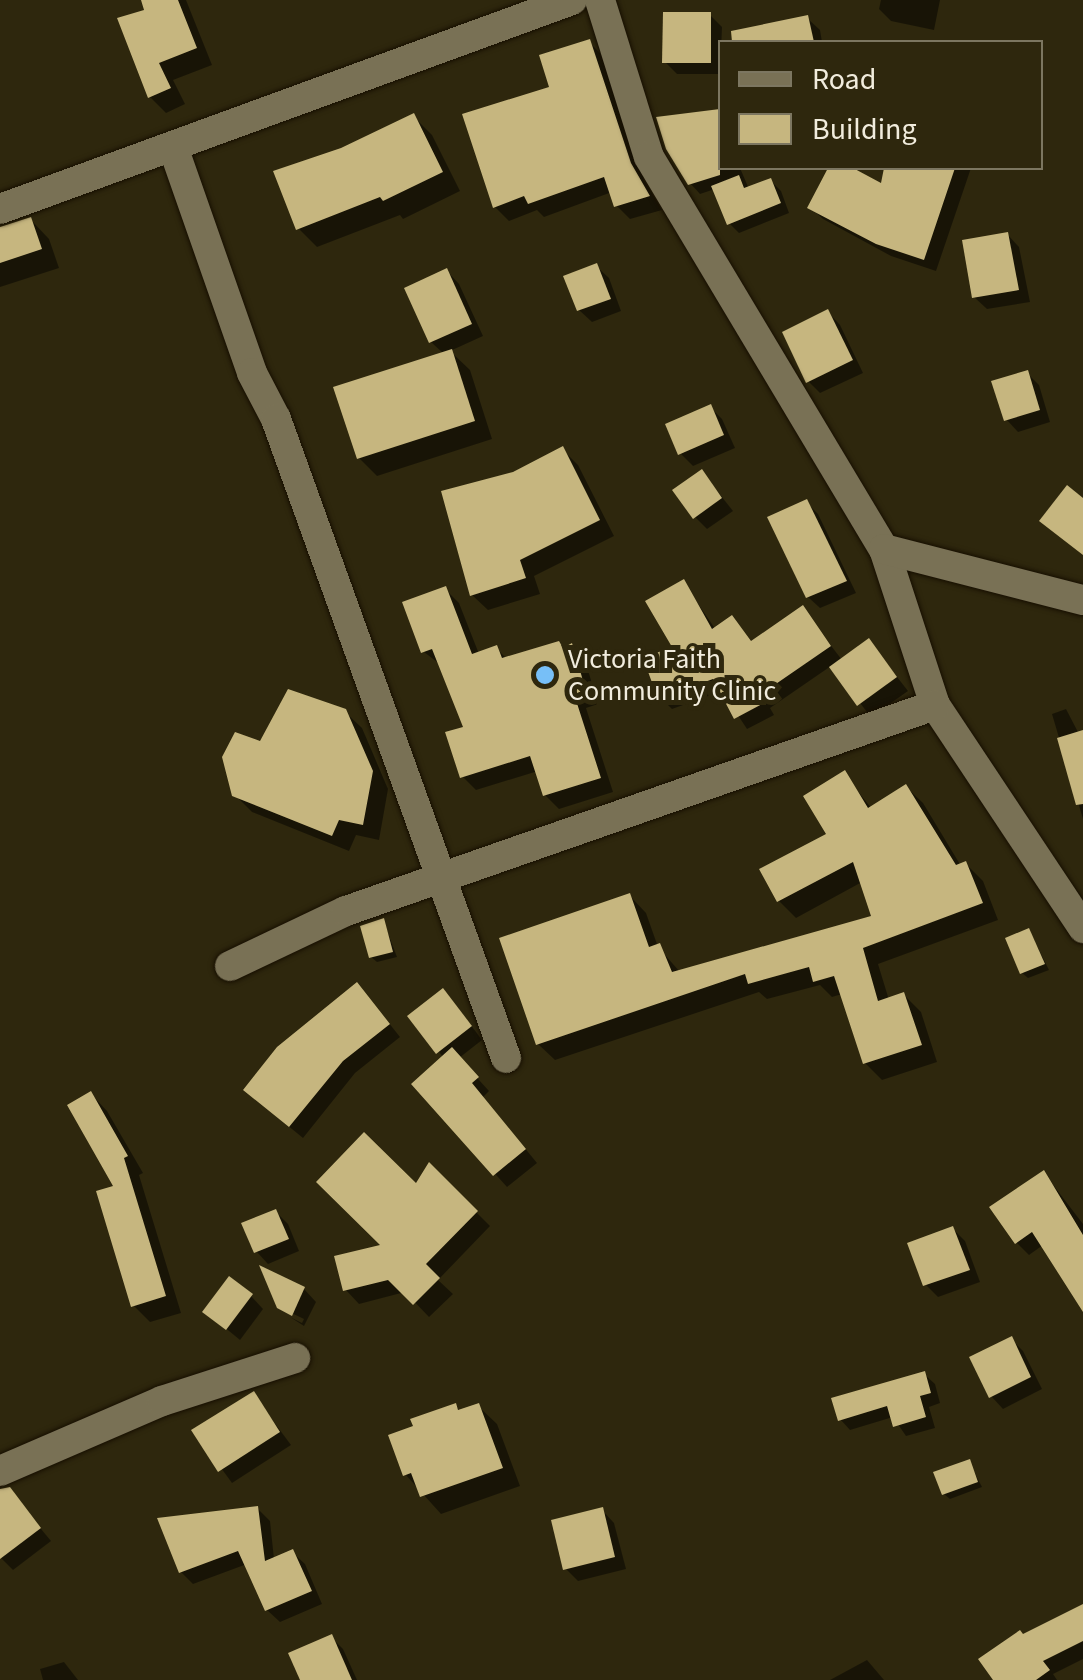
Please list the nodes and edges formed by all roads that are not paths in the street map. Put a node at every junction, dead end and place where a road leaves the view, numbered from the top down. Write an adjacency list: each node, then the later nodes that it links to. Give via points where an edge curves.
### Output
1 (572, 0): 3 (street)
2 (600, 0): 5 (street, via 649,156)
3 (173, 146): 4 (street); 8 (street)
4 (0, 209)
5 (884, 549): 6 (street); 7 (street)
6 (1083, 600)
7 (934, 705): 8 (street); 9 (street)
8 (444, 880): 10 (street, via 346,911); 11 (street)
9 (1083, 928)
10 (230, 966)
11 (506, 1058)
12 (295, 1358): 13 (street, via 162,1400)
13 (0, 1472)

